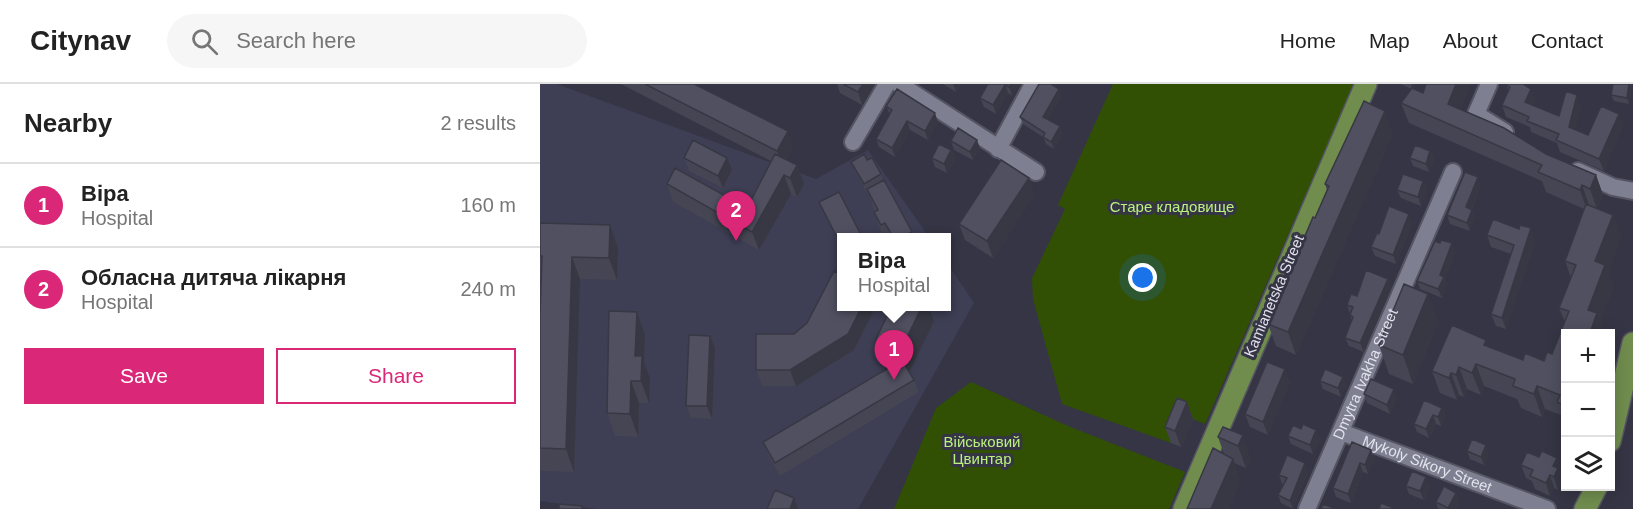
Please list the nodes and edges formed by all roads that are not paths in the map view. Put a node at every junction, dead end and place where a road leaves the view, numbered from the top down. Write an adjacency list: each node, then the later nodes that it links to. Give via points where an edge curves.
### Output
1 (887, 84): 6 (street)
2 (899, 84): 8 (street)
3 (1034, 84): 8 (street)
4 (1366, 84): 17 (main road, Kamianetska Street)
5 (1489, 84): 7 (street, via 1476,114)
6 (853, 142)
7 (1521, 142)
8 (998, 149): 10 (street)
9 (1560, 162): 12 (street)
10 (1036, 172)
11 (1453, 172): 14 (street, Dmytra Ivakha Street)
12 (1633, 191)
13 (1633, 343): 15 (main road)
14 (1341, 432): 18 (street, Dmytra Ivakha Street); 19 (street, Mykoly Sikory Street)
15 (1612, 437)
16 (1594, 491): 20 (main road)
17 (1184, 509)
18 (1307, 509)
19 (1547, 509)
20 (1585, 509)

